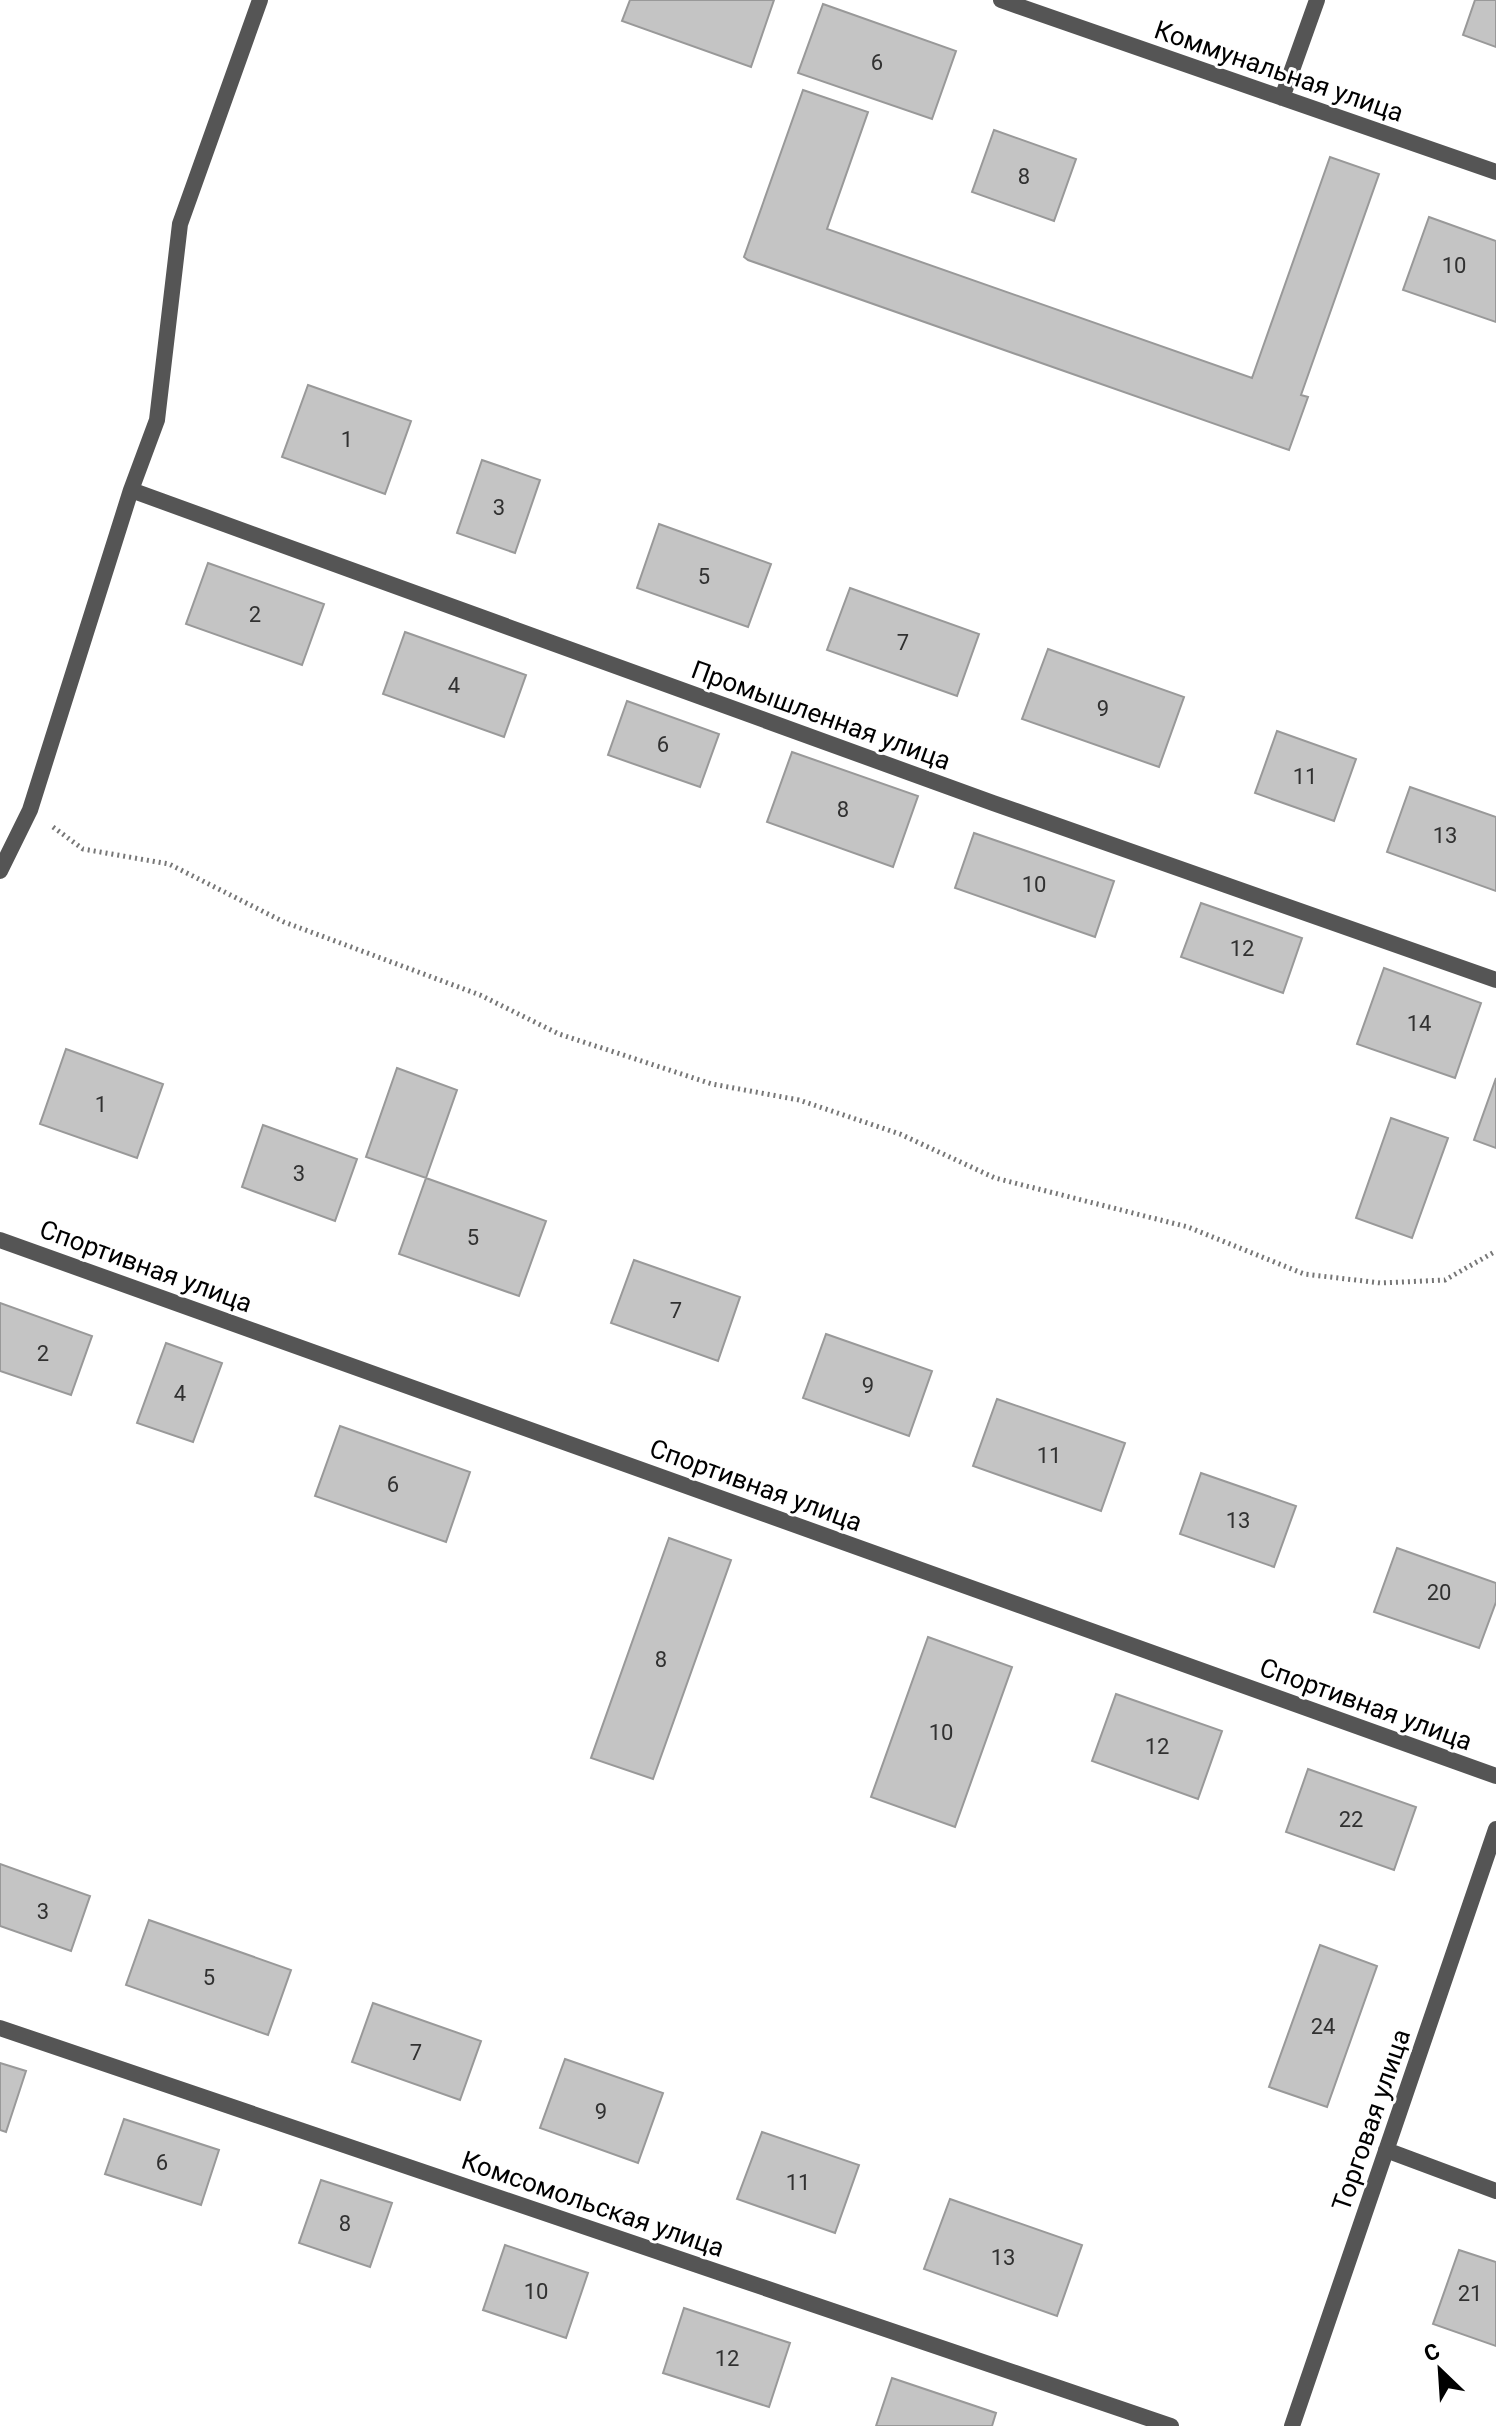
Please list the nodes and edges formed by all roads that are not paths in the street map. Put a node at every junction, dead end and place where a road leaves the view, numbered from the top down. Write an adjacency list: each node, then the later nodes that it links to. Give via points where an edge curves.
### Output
1 (260, 0): 6 (street, via 180,224 157,420)
2 (1001, 0): 4 (street, Коммунальная улица)
3 (1317, 0): 4 (street)
4 (1282, 98): 5 (street, Коммунальная улица)
5 (1496, 172)
6 (131, 490): 7 (street, via 30,810); 8 (street, Промышленная улица)
7 (0, 871)
8 (1496, 980)
9 (0, 1240): 10 (street, Спортивная улица)
10 (1496, 1776)
11 (1496, 1829): 13 (street, Торговая улица)
12 (0, 2028): 15 (street, Комсомольская улица)
13 (1386, 2150): 14 (street); 16 (street, Торговая улица)
14 (1496, 2191)
15 (1171, 2426)
16 (1292, 2426)

